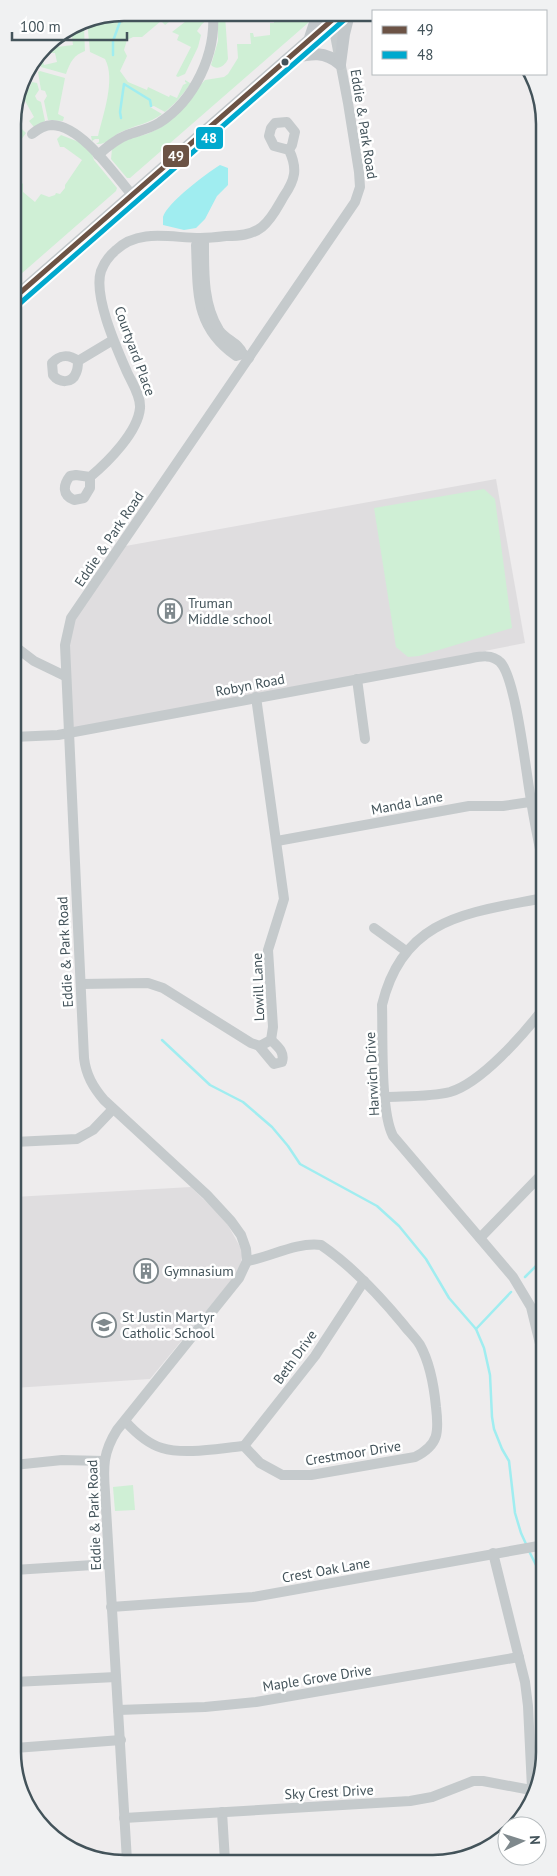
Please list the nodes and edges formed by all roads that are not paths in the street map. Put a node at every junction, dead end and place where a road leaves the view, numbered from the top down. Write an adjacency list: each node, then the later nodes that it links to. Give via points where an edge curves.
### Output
1 (213, 21): 11 (street, via 208,56 199,79 183,101 160,122 125,136)
2 (316, 21): 6 (main road)
3 (329, 21): 6 (main road)
4 (335, 21): 8 (street, Eddie & Park Road)
5 (347, 21): 8 (main road)
6 (309, 40): 7 (main road)
7 (289, 58): 8 (main road, via 328,55); 12 (main road)
8 (340, 64): 16 (street, Eddie & Park Road, via 360,187 355,202)
9 (32, 134): 11 (street, via 44,126 57,125 75,133)
10 (289, 150): 13 (street, Courtyard Place, via 294,168 293,182 268,221 243,235)
11 (98, 154): 12 (street)
12 (132, 195): 14 (main road)
13 (200, 239): 15 (street, Courtyard Place, via 151,235 117,248 106,262 100,279); 16 (street, via 196,245 198,292 203,316 213,336 225,348 236,356)
14 (21, 292)
15 (113, 340): 17 (street); 18 (street, Courtyard Place, via 140,406 137,420 125,438 108,461)
16 (246, 356): 20 (street, Eddie & Park Road, via 71,618 65,645)
17 (78, 361)
18 (90, 477)
19 (21, 651): 20 (street)
20 (65, 676): 23 (street, Eddie & Park Road)
21 (357, 679): 22 (street, Robyn Road); 25 (street); 27 (street, Robyn Road, via 490,656 501,662 514,699)
22 (256, 697): 23 (street, Robyn Road); 29 (street, Lowill Lane)
23 (68, 732): 24 (street, Robyn Road); 33 (street, Eddie & Park Road)
24 (21, 737)
25 (365, 739)
26 (536, 801): 27 (street, Manda Lane)
27 (531, 802): 28 (street); 29 (street, Manda Lane, via 469,806)
28 (536, 828)
29 (277, 842): 35 (street, Lowill Lane, via 284,898 268,950)
30 (536, 899): 32 (street, Harwich Drive, via 451,919 429,931)
31 (374, 928): 32 (street)
32 (406, 951): 37 (street, Harwich Drive, via 382,1005)
33 (80, 984): 36 (street, Lowill Lane, via 148,983 163,988); 38 (street, Eddie & Park Road, via 85,1066 91,1082)
34 (536, 1017): 37 (street, via 505,1052 469,1084 445,1093)
35 (271, 1040): 36 (street, Lowill Lane); 36 (street, via 281,1050 282,1062 274,1064)
36 (259, 1046)
37 (385, 1097): 41 (street, Harwich Drive, via 393,1136)
38 (113, 1109): 39 (street, via 93,1130 78,1139); 42 (street, Eddie & Park Road, via 224,1212 241,1235)
39 (21, 1142)
40 (536, 1180): 41 (street)
41 (480, 1238): 44 (street, Harwich Drive, via 514,1277)
42 (246, 1261): 43 (street, via 297,1246 321,1245); 45 (street, Eddie & Park Road, via 240,1278)
43 (364, 1280): 46 (street, Beth Drive, via 315,1356); 46 (street, Crestmoor Drive, via 420,1345 436,1400 437,1439 415,1457 310,1476 271,1470)
44 (536, 1322)
45 (125, 1421): 46 (street, via 138,1434 162,1448 187,1451); 47 (street, Eddie & Park Road, via 110,1442)
46 (244, 1446)
47 (104, 1461): 48 (street, via 62,1460); 51 (street, Eddie & Park Road)
48 (21, 1464)
49 (536, 1546): 50 (street, Crest Oak Lane)
50 (493, 1553): 53 (street, Crest Oak Lane, via 253,1597); 54 (street)
51 (109, 1564): 52 (street); 53 (street, Eddie & Park Road)
52 (21, 1570)
53 (111, 1607): 55 (street, Eddie & Park Road)
54 (519, 1657): 57 (street, Maple Grove Drive, via 256,1702); 60 (street, via 528,1706)
55 (116, 1677): 56 (street); 57 (street, Eddie & Park Road)
56 (21, 1682)
57 (118, 1710): 58 (street, Eddie & Park Road)
58 (120, 1740): 59 (street); 63 (street, Eddie & Park Road)
59 (21, 1748)
60 (532, 1779)
61 (529, 1788): 62 (street, Sky Crest Drive, via 473,1781 410,1801)
62 (222, 1812): 63 (street, Sky Crest Drive); 65 (street)
63 (124, 1818): 64 (street, Eddie & Park Road)
64 (127, 1855)
65 (225, 1855)

